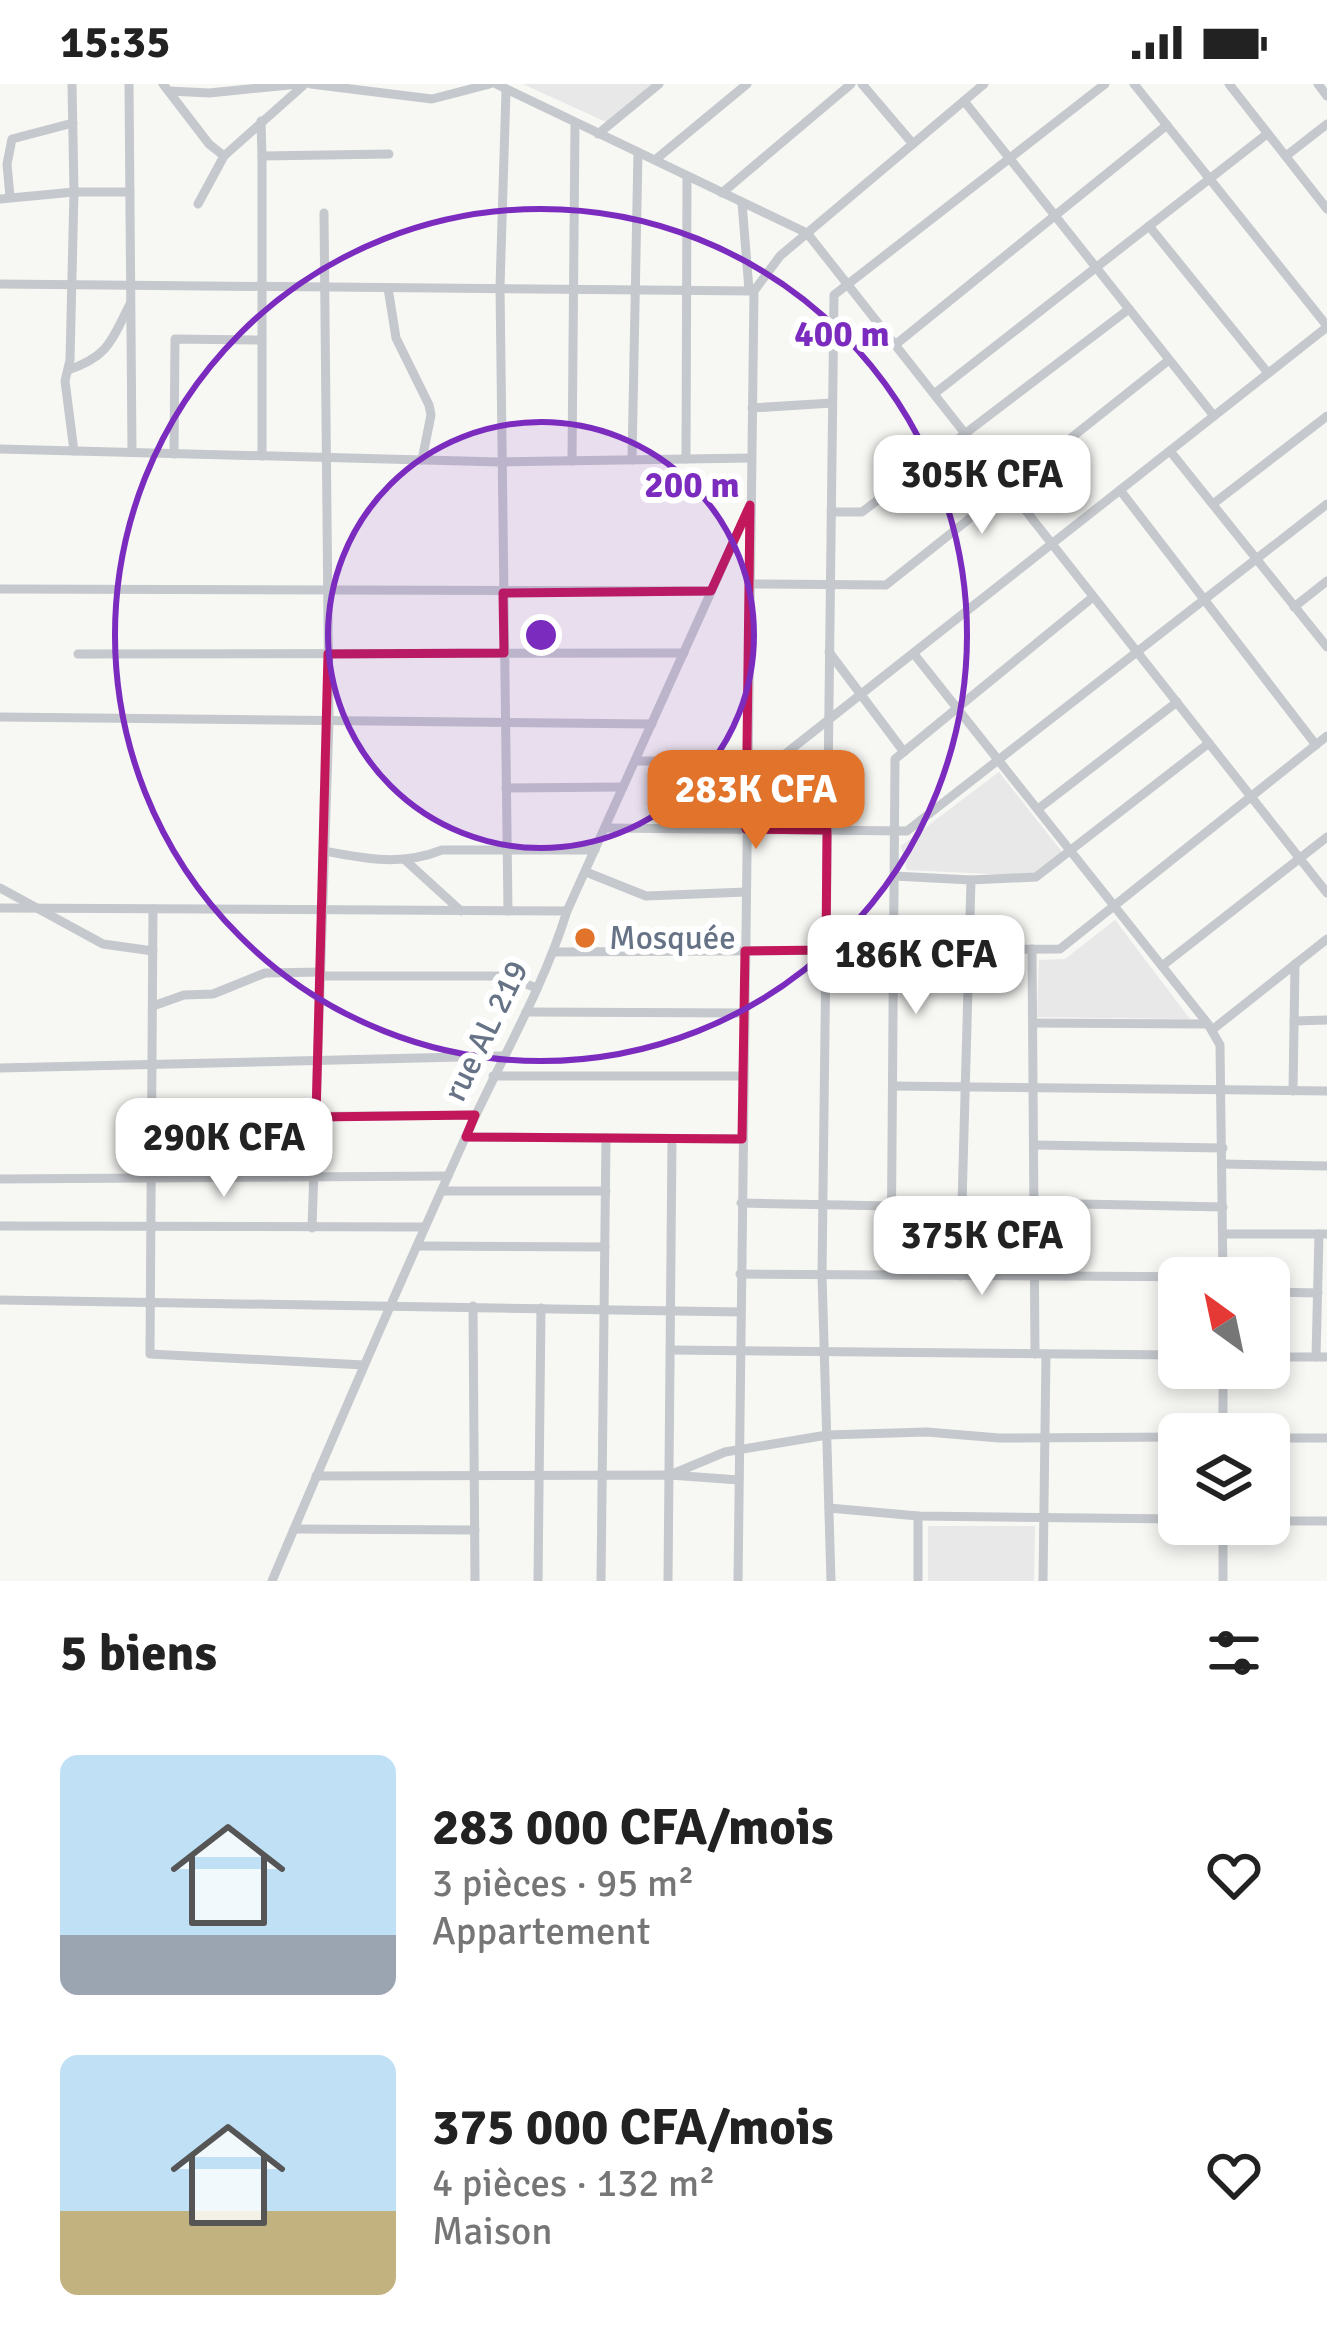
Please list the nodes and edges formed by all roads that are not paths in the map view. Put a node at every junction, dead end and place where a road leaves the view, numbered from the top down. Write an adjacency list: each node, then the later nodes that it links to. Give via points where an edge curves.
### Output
1 (72, 84): 20 (street)
2 (129, 84): 37 (street)
3 (194, 84): 16 (street)
4 (305, 84): 14 (street, via 432,99); 16 (street); 19 (street)
5 (659, 84): 24 (street)
6 (748, 84): 33 (street)
7 (850, 84): 38 (street)
8 (862, 84): 26 (street)
9 (984, 84): 18 (street)
10 (1105, 84): 32 (street)
11 (1134, 84): 23 (street)
12 (1229, 84): 25 (street)
13 (1318, 84): 17 (street)
14 (498, 86): 21 (street); 53 (street)
15 (166, 88): 16 (street); 31 (street)
16 (182, 94)
17 (1327, 96)
18 (964, 101): 26 (street); 32 (street)
19 (261, 122): 29 (street); 31 (street)
20 (73, 123): 36 (street); 39 (street, via 12,139)
21 (575, 124): 24 (street); 55 (street)
22 (1327, 124): 30 (street)
23 (1167, 125): 35 (street); 44 (street)
24 (598, 134): 27 (street)
25 (1267, 134): 30 (street); 35 (street)
26 (913, 144): 46 (street)
27 (638, 152): 33 (street); 57 (street)
28 (389, 154): 29 (street)
29 (262, 156): 51 (street)
30 (1286, 156): 42 (street)
31 (224, 157): 41 (street)
32 (1010, 158): 44 (street); 52 (street)
33 (656, 160): 34 (street)
34 (687, 177): 38 (street); 58 (street)
35 (1210, 179): 45 (street); 62 (street)
36 (74, 192): 37 (street); 39 (street); 49 (street)
37 (130, 192): 48 (street)
38 (722, 193): 40 (street)
39 (5, 198)
40 (742, 203): 46 (street); 59 (street)
41 (198, 204)
42 (1327, 209)
43 (324, 213): 56 (street)
44 (1054, 215): 47 (street); 64 (street)
45 (1150, 226): 47 (street); 67 (street)
46 (806, 233): 52 (street); 59 (street)
47 (1096, 268): 61 (street); 68 (street)
48 (131, 282): 49 (street); 51 (street); 60 (street)
49 (71, 283): 50 (street); 66 (street)
50 (0, 284)
51 (262, 284): 56 (street); 63 (street)
52 (847, 285): 64 (street); 69 (street, via 834,295)
53 (500, 287): 54 (street); 55 (street); 86 (street)
54 (388, 288): 56 (street); 83 (street, via 396,338 431,415)
55 (574, 288): 57 (street); 85 (street)
56 (328, 289): 80 (street)
57 (635, 289): 58 (street); 84 (street)
58 (685, 290): 59 (street); 82 (street)
59 (752, 290): 70 (street)
60 (131, 301): 66 (street, via 108,349); 77 (street)
61 (1129, 309): 65 (street); 73 (street)
62 (1327, 326): 67 (street)
63 (262, 340): 78 (street, via 175,340); 79 (street)
64 (895, 345): 68 (street)
65 (1169, 360): 71 (street); 87 (street)
66 (68, 370): 75 (street)
67 (1268, 373): 71 (street)
68 (934, 394): 73 (street)
69 (832, 404): 70 (street); 92 (street)
70 (752, 408): 81 (street)
71 (1214, 416): 76 (street)
72 (1327, 416): 89 (street)
73 (965, 434): 87 (street); 92 (street, via 862,512)
74 (0, 449): 75 (street)
75 (74, 451): 77 (street)
76 (1170, 451): 88 (street); 89 (street)
77 (132, 452): 78 (street)
78 (174, 454): 79 (street)
79 (262, 456): 80 (street)
80 (326, 458): 83 (street); 99 (street)
81 (752, 458): 82 (street); 91 (street)
82 (686, 459): 84 (street)
83 (422, 460): 86 (street)
84 (632, 460): 85 (street)
85 (572, 461): 86 (street)
86 (500, 462): 101 (street)
87 (1008, 488): 93 (street); 97 (street, via 886,585)
88 (1120, 490): 93 (street); 103 (street)
89 (1213, 504): 94 (street)
90 (1327, 504): 94 (street)
91 (751, 505): 96 (street); 100 (street, rue AL 219)
92 (831, 512): 97 (street)
93 (1052, 544): 102 (street); 112 (street)
94 (1257, 559): 103 (street); 104 (street)
95 (1327, 581): 104 (street)
96 (750, 584): 97 (street); 127 (street)
97 (830, 585): 106 (street)
98 (0, 589): 99 (street)
99 (327, 592): 101 (street); 111 (street)
100 (711, 592): 101 (street); 109 (street, rue AL 219)
101 (502, 593): 108 (street)
102 (1094, 597): 107 (street); 115 (street)
103 (1204, 599): 107 (street); 123 (street)
104 (1294, 607): 105 (street)
105 (1327, 647)
106 (829, 652): 113 (street); 117 (street)
107 (1137, 652): 114 (street); 125 (street)
108 (504, 653): 109 (street); 111 (street); 119 (street)
109 (684, 653): 120 (street, rue AL 219)
110 (78, 654): 111 (street)
111 (328, 654): 118 (street)
112 (914, 654): 113 (street); 115 (street)
113 (861, 695): 117 (street); 124 (street)
114 (1177, 702): 122 (street); 132 (street)
115 (957, 708): 124 (street); 125 (street)
116 (0, 717): 118 (street)
117 (828, 717): 128 (street); 135 (street)
118 (328, 721): 119 (street); 140 (street)
119 (505, 722): 120 (street); 130 (street)
120 (652, 724): 126 (street, rue AL 219)
121 (1327, 736): 123 (street)
122 (1209, 743): 131 (street); 141 (street)
123 (1316, 745): 131 (street)
124 (904, 752): 136 (street, via 895,759)
125 (998, 760): 132 (street); 136 (street, via 907,831)
126 (635, 761): 127 (street); 129 (street, rue AL 219)
127 (747, 761): 128 (street)
128 (747, 784): 134 (street)
129 (623, 787): 130 (street); 133 (street, rue AL 219)
130 (506, 788): 138 (street)
131 (1252, 797): 142 (street); 150 (street)
132 (1038, 809): 141 (street)
133 (605, 828): 134 (street); 139 (street, rue AL 219)
134 (746, 829): 135 (street); 148 (street)
135 (827, 830): 136 (street); 160 (street)
136 (895, 831): 145 (street)
137 (1327, 837): 142 (street)
138 (507, 847): 139 (street); 143 (street); 156 (street)
139 (595, 850): 144 (street, rue AL 219)
140 (325, 851): 143 (street); 154 (street)
141 (1072, 852): 146 (street, via 1031,879); 150 (street)
142 (1300, 859): 149 (street); 167 (street)
143 (405, 860): 155 (street)
144 (586, 872): 148 (street, via 646,896); 157 (street, rue AL 219)
145 (894, 876): 146 (street); 161 (street)
146 (971, 880): 162 (street)
147 (0, 888): 152 (street)
148 (746, 892): 164 (street)
149 (1327, 892)
150 (1115, 907): 159 (street, via 1060,949); 167 (street)
151 (0, 908): 152 (street)
152 (35, 909): 153 (street); 163 (street, via 103,944)
153 (153, 909): 154 (street); 163 (street)
154 (322, 910): 155 (street); 168 (street)
155 (461, 911): 156 (street)
156 (508, 911): 157 (street)
157 (567, 911): 165 (street, rue AL 219)
158 (1327, 939): 166 (street)
159 (1032, 949): 162 (street); 175 (street)
160 (826, 950): 161 (street); 164 (street); 208 (street)
161 (894, 950): 162 (street); 183 (street)
162 (969, 950): 184 (street)
163 (153, 951): 170 (street)
164 (745, 951): 165 (street); 172 (street)
165 (554, 952): 169 (street, rue AL 219)
166 (1294, 964): 174 (street); 176 (street)
167 (1162, 966): 176 (street)
168 (321, 974): 169 (street, via 504,976); 170 (street, via 266,973); 178 (street)
169 (537, 988): 171 (street, rue AL 219)
170 (153, 1006): 179 (street)
171 (526, 1012): 172 (street); 177 (street, rue AL 219)
172 (744, 1013): 182 (street)
173 (1327, 1020): 174 (street)
174 (1294, 1021): 187 (street)
175 (1033, 1023): 176 (street); 185 (street)
176 (1210, 1027): 186 (street, via 1220,1045)
177 (502, 1056): 178 (street); 181 (street, rue AL 219)
178 (318, 1061): 179 (street); 190 (street)
179 (152, 1064): 180 (street); 191 (street)
180 (0, 1068)
181 (493, 1076): 182 (street); 189 (street, rue AL 219)
182 (743, 1076): 194 (street)
183 (892, 1087): 184 (street); 209 (street)
184 (965, 1087): 185 (street); 223 (street)
185 (1033, 1088): 186 (street); 196 (street)
186 (1223, 1090): 187 (street); 197 (street)
187 (1293, 1091): 188 (street)
188 (1327, 1091)
189 (476, 1115): 190 (street); 192 (street, rue AL 219)
190 (316, 1117): 191 (street); 201 (street)
191 (152, 1118): 202 (street)
192 (466, 1137): 193 (street); 200 (street, rue AL 219)
193 (606, 1138): 195 (street); 205 (street)
194 (742, 1139): 195 (street); 206 (street)
195 (671, 1140): 234 (street)
196 (1034, 1145): 197 (street); 207 (street)
197 (1223, 1148): 198 (street)
198 (1223, 1164): 199 (street); 210 (street)
199 (1327, 1166)
200 (448, 1176): 201 (street); 204 (street, rue AL 219)
201 (314, 1177): 202 (street); 214 (street)
202 (151, 1178): 203 (street); 212 (street)
203 (0, 1179)
204 (442, 1191): 205 (street); 213 (street, rue AL 219)
205 (606, 1191): 218 (street)
206 (741, 1203): 208 (street); 220 (street)
207 (1034, 1203): 210 (street); 224 (street)
208 (823, 1205): 209 (street); 221 (street)
209 (891, 1207): 222 (street)
210 (1223, 1207): 215 (street)
211 (0, 1226): 212 (street)
212 (151, 1227): 214 (street); 229 (street)
213 (425, 1227): 214 (street); 217 (street, rue AL 219)
214 (313, 1228)
215 (1223, 1234): 216 (street); 219 (street)
216 (1323, 1234): 227 (street)
217 (417, 1246): 218 (street); 230 (street, rue AL 219)
218 (605, 1246): 233 (street)
219 (1223, 1257)
220 (740, 1274): 221 (street); 235 (street)
221 (822, 1275): 222 (street); 238 (street)
222 (891, 1275): 223 (street)
223 (960, 1276): 224 (street)
224 (1035, 1276): 225 (street); 239 (street)
225 (1158, 1277)
226 (1290, 1292): 227 (street)
227 (1318, 1293): 242 (street)
228 (0, 1300): 229 (street)
229 (150, 1302): 230 (street); 243 (street, via 150,1354)
230 (390, 1304): 231 (street); 243 (street, rue AL 219)
231 (473, 1306): 232 (street); 250 (street)
232 (541, 1307): 233 (street); 251 (street)
233 (604, 1309): 234 (street); 252 (street)
234 (670, 1310): 235 (street); 236 (street)
235 (740, 1312): 237 (street)
236 (670, 1351): 237 (street); 253 (street)
237 (740, 1351): 238 (street); 249 (street)
238 (824, 1352): 239 (street); 244 (street)
239 (1041, 1354): 240 (street); 245 (street)
240 (1158, 1355)
241 (1290, 1357): 242 (street)
242 (1322, 1357)
243 (364, 1365): 254 (street, rue AL 219)
244 (827, 1435): 245 (street); 249 (street); 256 (street)
245 (1045, 1437): 246 (street); 258 (street)
246 (1158, 1437)
247 (1290, 1438): 248 (street)
248 (1327, 1438)
249 (739, 1448): 253 (street); 255 (street)
250 (476, 1475): 251 (street); 254 (street); 263 (street)
251 (539, 1475): 252 (street); 267 (street)
252 (602, 1475): 253 (street); 268 (street)
253 (670, 1475): 255 (street); 269 (street)
254 (316, 1476): 262 (street, rue AL 219)
255 (739, 1480): 270 (street)
256 (829, 1508): 257 (street); 271 (street)
257 (918, 1516): 258 (street); 272 (street)
258 (1044, 1518): 259 (street); 273 (street)
259 (1158, 1519)
260 (1290, 1521): 261 (street)
261 (1327, 1521)
262 (294, 1528): 263 (street); 265 (street, rue AL 219)
263 (475, 1529): 266 (street)
264 (1223, 1545): 274 (street)
265 (272, 1581)
266 (475, 1581)
267 (538, 1581)
268 (602, 1581)
269 (668, 1581)
270 (738, 1581)
271 (832, 1581)
272 (918, 1581)
273 (1043, 1581)
274 (1223, 1581)

